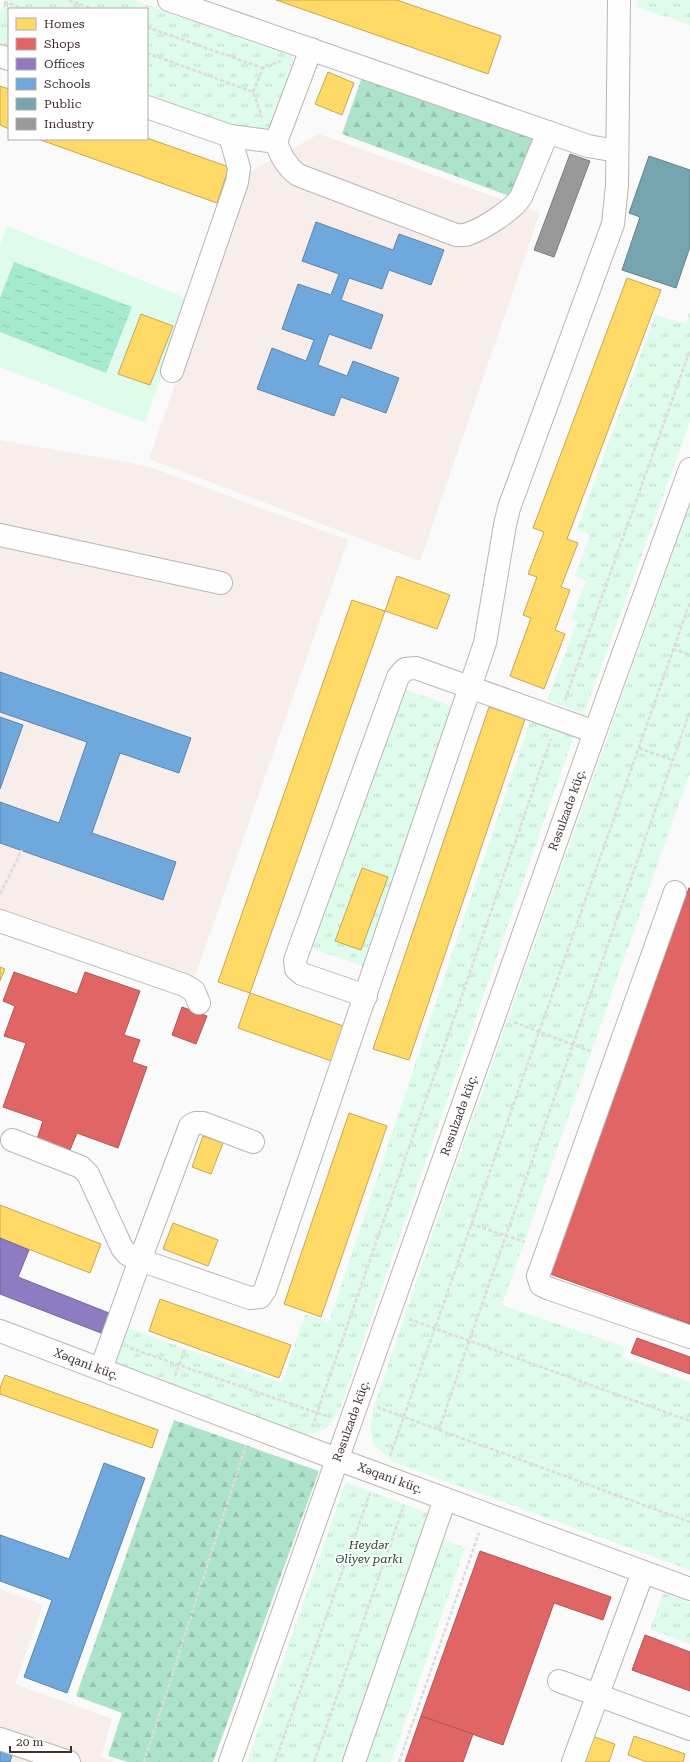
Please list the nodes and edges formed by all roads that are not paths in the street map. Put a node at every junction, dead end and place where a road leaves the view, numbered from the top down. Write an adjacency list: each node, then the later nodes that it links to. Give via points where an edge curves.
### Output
1 (169, 0): 3 (main road)
2 (619, 0): 8 (main road)
3 (311, 49): 5 (main road); 7 (main road)
4 (148, 107): 6 (main road)
5 (548, 132): 7 (main road, via 516,204 468,235 456,235 298,175 288,168); 8 (main road, via 588,146)
6 (230, 136): 7 (main road); 9 (main road, via 239,168 237,182)
7 (276, 142)
8 (617, 151): 13 (main road, via 613,224 509,508 488,630)
9 (172, 370)
10 (690, 470): 14 (main road, Rəsulzadə küç.)
11 (0, 535): 12 (main road)
12 (221, 583)
13 (471, 688): 14 (main road); 17 (main road); 17 (main road, via 416,668 405,668 398,677 295,960 296,968 302,974)
14 (595, 732): 25 (main road, Rəsulzadə küç.)
15 (674, 892): 22 (main road, via 538,1276 542,1285 550,1289)
16 (0, 921): 18 (main road, via 184,985 194,991)
17 (366, 996): 21 (main road, via 265,1290 260,1297 250,1298)
18 (199, 1003)
19 (12, 1140): 21 (main road, via 80,1167 88,1174 122,1248 127,1254)
20 (253, 1142): 21 (main road, via 203,1123 190,1126)
21 (140, 1260): 24 (main road)
22 (690, 1337)
23 (2, 1338): 24 (main road, Xəqani küç.)
24 (101, 1369): 25 (main road, Xəqani küç.)
25 (337, 1459): 26 (main road, Xəqani küç.); 34 (main road, Rəsulzadə küç.)
26 (445, 1499): 27 (main road, Xəqani küç.); 35 (main road)
27 (643, 1572): 28 (main road, Xəqani küç.); 30 (main road)
28 (690, 1589)
29 (559, 1681): 30 (main road)
30 (598, 1696): 31 (main road); 36 (main road)
31 (690, 1729)
32 (0, 1738): 33 (main road)
33 (69, 1762)
34 (230, 1762)
35 (354, 1762)
36 (573, 1762)

